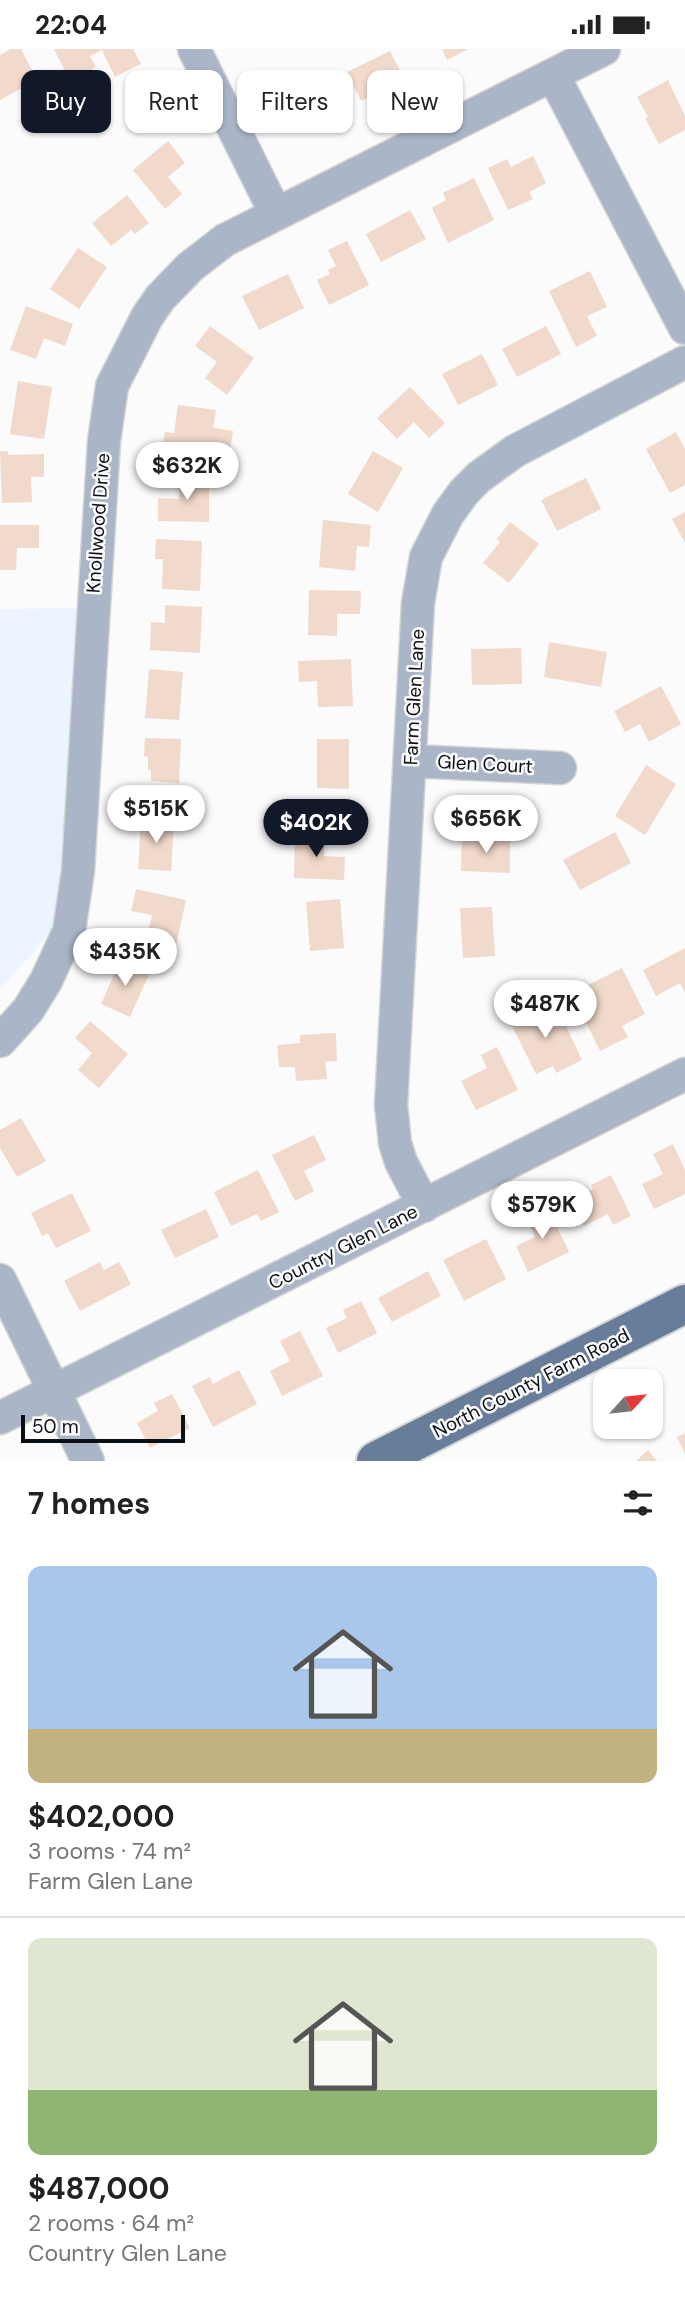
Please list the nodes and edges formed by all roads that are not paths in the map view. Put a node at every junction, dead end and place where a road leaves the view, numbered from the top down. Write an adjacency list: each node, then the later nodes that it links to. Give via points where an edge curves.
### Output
1 (194, 49): 4 (street)
2 (604, 49): 3 (street, Knollwood Drive)
3 (552, 75): 4 (street, Knollwood Drive); 5 (street)
4 (276, 214): 9 (street, Knollwood Drive, via 225,240 160,299 112,386 101,468 78,871 69,931 28,1010)
5 (685, 328)
6 (685, 362): 7 (street, Farm Glen Lane, via 515,451 464,492 448,514 426,557 418,603)
7 (411, 761): 8 (street, Glen Court); 11 (street, Farm Glen Lane, via 391,1105 401,1162)
8 (560, 768)
9 (0, 1041)
10 (685, 1075): 11 (street, Country Glen Lane)
11 (424, 1206): 14 (street, Country Glen Lane)
12 (0, 1280): 14 (street)
13 (685, 1304): 17 (main road, North County Farm Road)
14 (55, 1390): 15 (street, Country Glen Lane); 16 (street)
15 (0, 1418)
16 (88, 1461)
17 (376, 1461)

